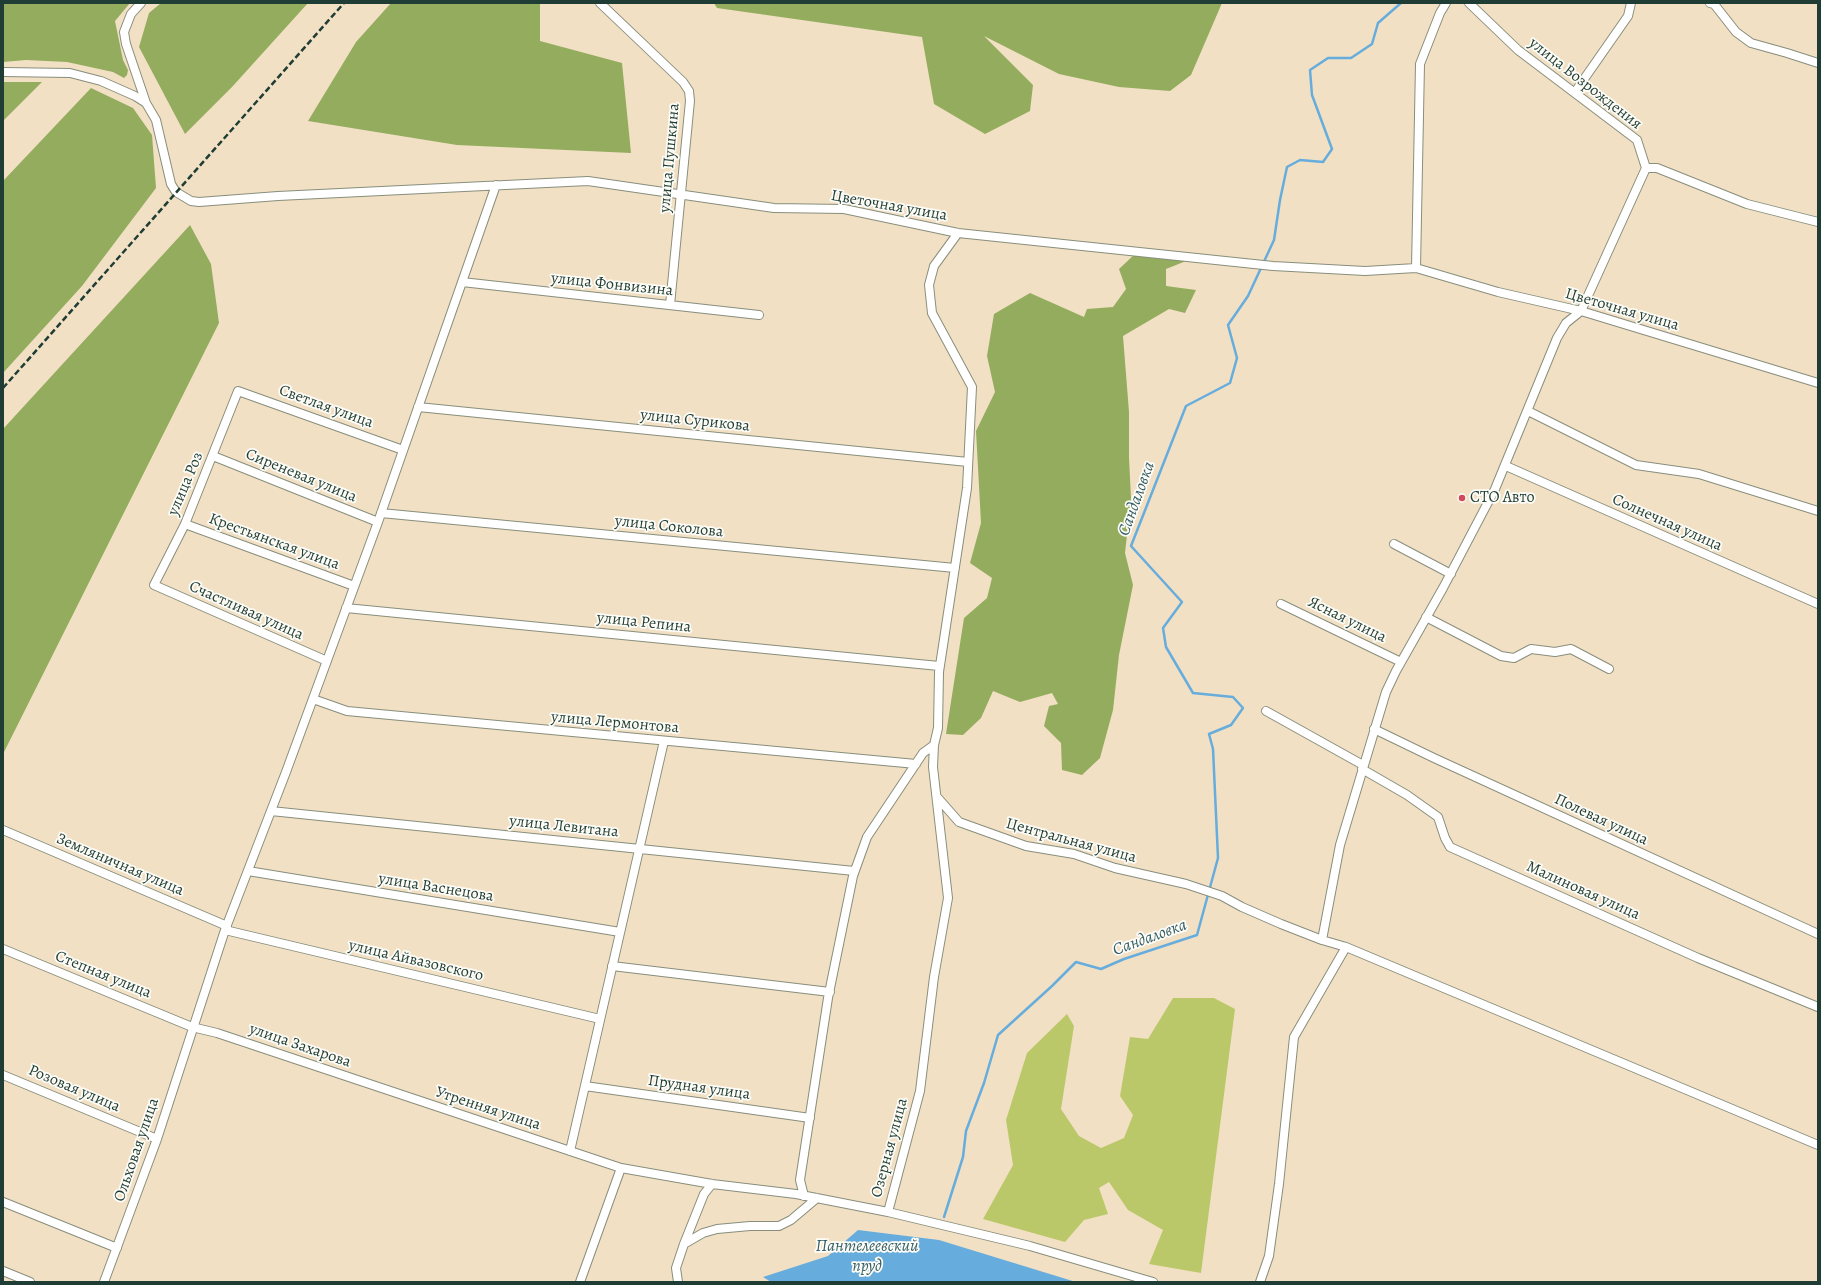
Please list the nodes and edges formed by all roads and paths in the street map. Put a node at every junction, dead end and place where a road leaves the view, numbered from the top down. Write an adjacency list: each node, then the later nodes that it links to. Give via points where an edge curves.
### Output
1 (141, 3): 10 (street, Цветочная улица, via 131,14 124,32)
2 (600, 3): 13 (street, улица Пушкина, via 683,82 689,91)
3 (1446, 3): 16 (street, via 1420,64)
4 (1469, 3): 9 (street, улица Возрождения, via 1518,50)
5 (1631, 3): 9 (street, via 1628,16)
6 (1712, 4): 7 (street, via 1736,32 1750,43)
7 (1818, 63)
8 (3, 72): 10 (street, via 70,73 118,87)
9 (1575, 92): 11 (street, улица Возрождения, via 1637,140)
10 (146, 103): 12 (street, Цветочная улица, via 159,129 171,184 176,192 191,201)
11 (1646, 168): 14 (street, via 1658,168 1747,204); 19 (street)
12 (496, 185): 13 (street, Цветочная улица, via 588,181); 17 (street, Ольховая улица)
13 (681, 194): 15 (street, Цветочная улица, via 774,208 844,209); 18 (street, улица Пушкина)
14 (1818, 222)
15 (958, 233): 16 (street, Цветочная улица, via 1273,266 1365,271); 27 (street, Озерная улица, via 934,266 929,285 932,313 972,387)
16 (1416, 268): 19 (street, Цветочная улица, via 1498,292)
17 (462, 282): 18 (street, улица Фонвизина); 23 (street, Ольховая улица)
18 (670, 305): 20 (street, улица Фонвизина)
19 (1581, 311): 21 (street, Цветочная улица); 24 (street, via 1566,323 1558,338)
20 (758, 315)
21 (1818, 383)
22 (238, 391): 25 (street, Светлая улица); 26 (street, улица Роз)
23 (418, 407): 25 (street, Ольховая улица); 27 (street, улица Сурикова)
24 (1528, 411): 28 (street); 29 (street, via 1636,465 1699,474)
25 (403, 450): 30 (street, Ольховая улица)
26 (213, 456): 31 (street, Сиреневая улица); 32 (street, улица Роз)
27 (968, 462): 34 (street, Озерная улица, via 967,488)
28 (1506, 466): 35 (street); 39 (street, Солнечная улица)
29 (1818, 511)
30 (381, 513): 31 (street, Ольховая улица); 34 (street, улица Соколова)
31 (378, 522): 37 (street, Ольховая улица)
32 (185, 524): 36 (street, улица Роз); 37 (street, Крестьянская улица)
33 (1394, 544): 35 (street)
34 (955, 568): 44 (street, Озерная улица)
35 (1451, 574): 41 (street)
36 (154, 585): 42 (street, Счастливая улица)
37 (354, 586): 40 (street, Ольховая улица)
38 (1280, 604): 43 (street, Ясная улица)
39 (1818, 604)
40 (346, 608): 42 (street, Ольховая улица); 44 (street, улица Репина)
41 (1426, 617): 43 (street); 45 (street, via 1501,656 1514,658 1531,649 1555,652 1571,648)
42 (327, 661): 46 (street, Ольховая улица)
43 (1401, 662): 48 (street, via 1386,692)
44 (940, 666): 50 (street, Озерная улица, via 938,728)
45 (1609, 669)
46 (313, 699): 49 (street, улица Лермонтова, via 347,712); 54 (street, Ольховая улица)
47 (1266, 711): 52 (street, Малиновая улица)
48 (1374, 729): 52 (street); 61 (street, Полевая улица)
49 (664, 741): 51 (street, улица Лермонтова); 56 (street)
50 (934, 745): 51 (street, via 923,753); 53 (street, Озерная улица, via 933,767)
51 (916, 764): 58 (street, via 867,837)
52 (1363, 767): 62 (street, via 1340,845); 67 (street, Малиновая улица, via 1438,817 1450,847 1698,958)
53 (937, 798): 62 (street, Центральная улица, via 958,822 1026,846 1074,854 1115,868 1186,884 1222,896 1242,907); 82 (street, Озерная улица, via 948,898 934,977 920,1091)
54 (271, 811): 56 (street, улица Левитана, via 318,818); 57 (street, Ольховая улица)
55 (3, 830): 59 (street, Земляничная улица)
56 (639, 849): 58 (street, улица Левитана); 60 (street)
57 (248, 871): 59 (street, Ольховая улица); 60 (street, улица Васнецова)
58 (854, 871): 66 (street)
59 (226, 928): 68 (street, улица Айвазовского); 69 (street, Ольховая улица)
60 (620, 932): 65 (street)
61 (1818, 934)
62 (1322, 940): 63 (street, Центральная улица)
63 (1346, 947): 75 (street, Центральная улица); 91 (street, via 1294,1038 1269,1256)
64 (3, 949): 69 (street, Степная улица)
65 (612, 966): 66 (street); 68 (street)
66 (830, 992): 73 (street)
67 (1818, 1007)
68 (600, 1019): 71 (street)
69 (192, 1027): 72 (street, улица Захарова, via 217,1033); 74 (street, Ольховая улица)
70 (3, 1075): 74 (street, Розовая улица)
71 (585, 1086): 73 (street, Прудная улица); 76 (street)
72 (397, 1094): 76 (street, Утренняя улица)
73 (810, 1118): 79 (street, via 800,1180)
74 (157, 1139): 84 (street, Ольховая улица)
75 (1818, 1146)
76 (570, 1151): 77 (street, Утренняя улица)
77 (620, 1168): 78 (street, Утренняя улица); 88 (street)
78 (712, 1184): 79 (street, Утренняя улица); 83 (street, via 704,1194)
79 (804, 1196): 80 (street, Утренняя улица)
80 (817, 1198): 82 (street, Утренняя улица); 83 (street, via 791,1220 779,1226 717,1229 703,1233)
81 (3, 1202): 84 (street)
82 (888, 1212): 90 (street, Утренняя улица, via 1030,1246)
83 (684, 1244): 89 (street, via 676,1268)
84 (117, 1248): 87 (street, Ольховая улица)
85 (3, 1271): 86 (street)
86 (30, 1282)
87 (104, 1282)
88 (580, 1282)
89 (678, 1282)
90 (1153, 1282)
91 (1260, 1282)

